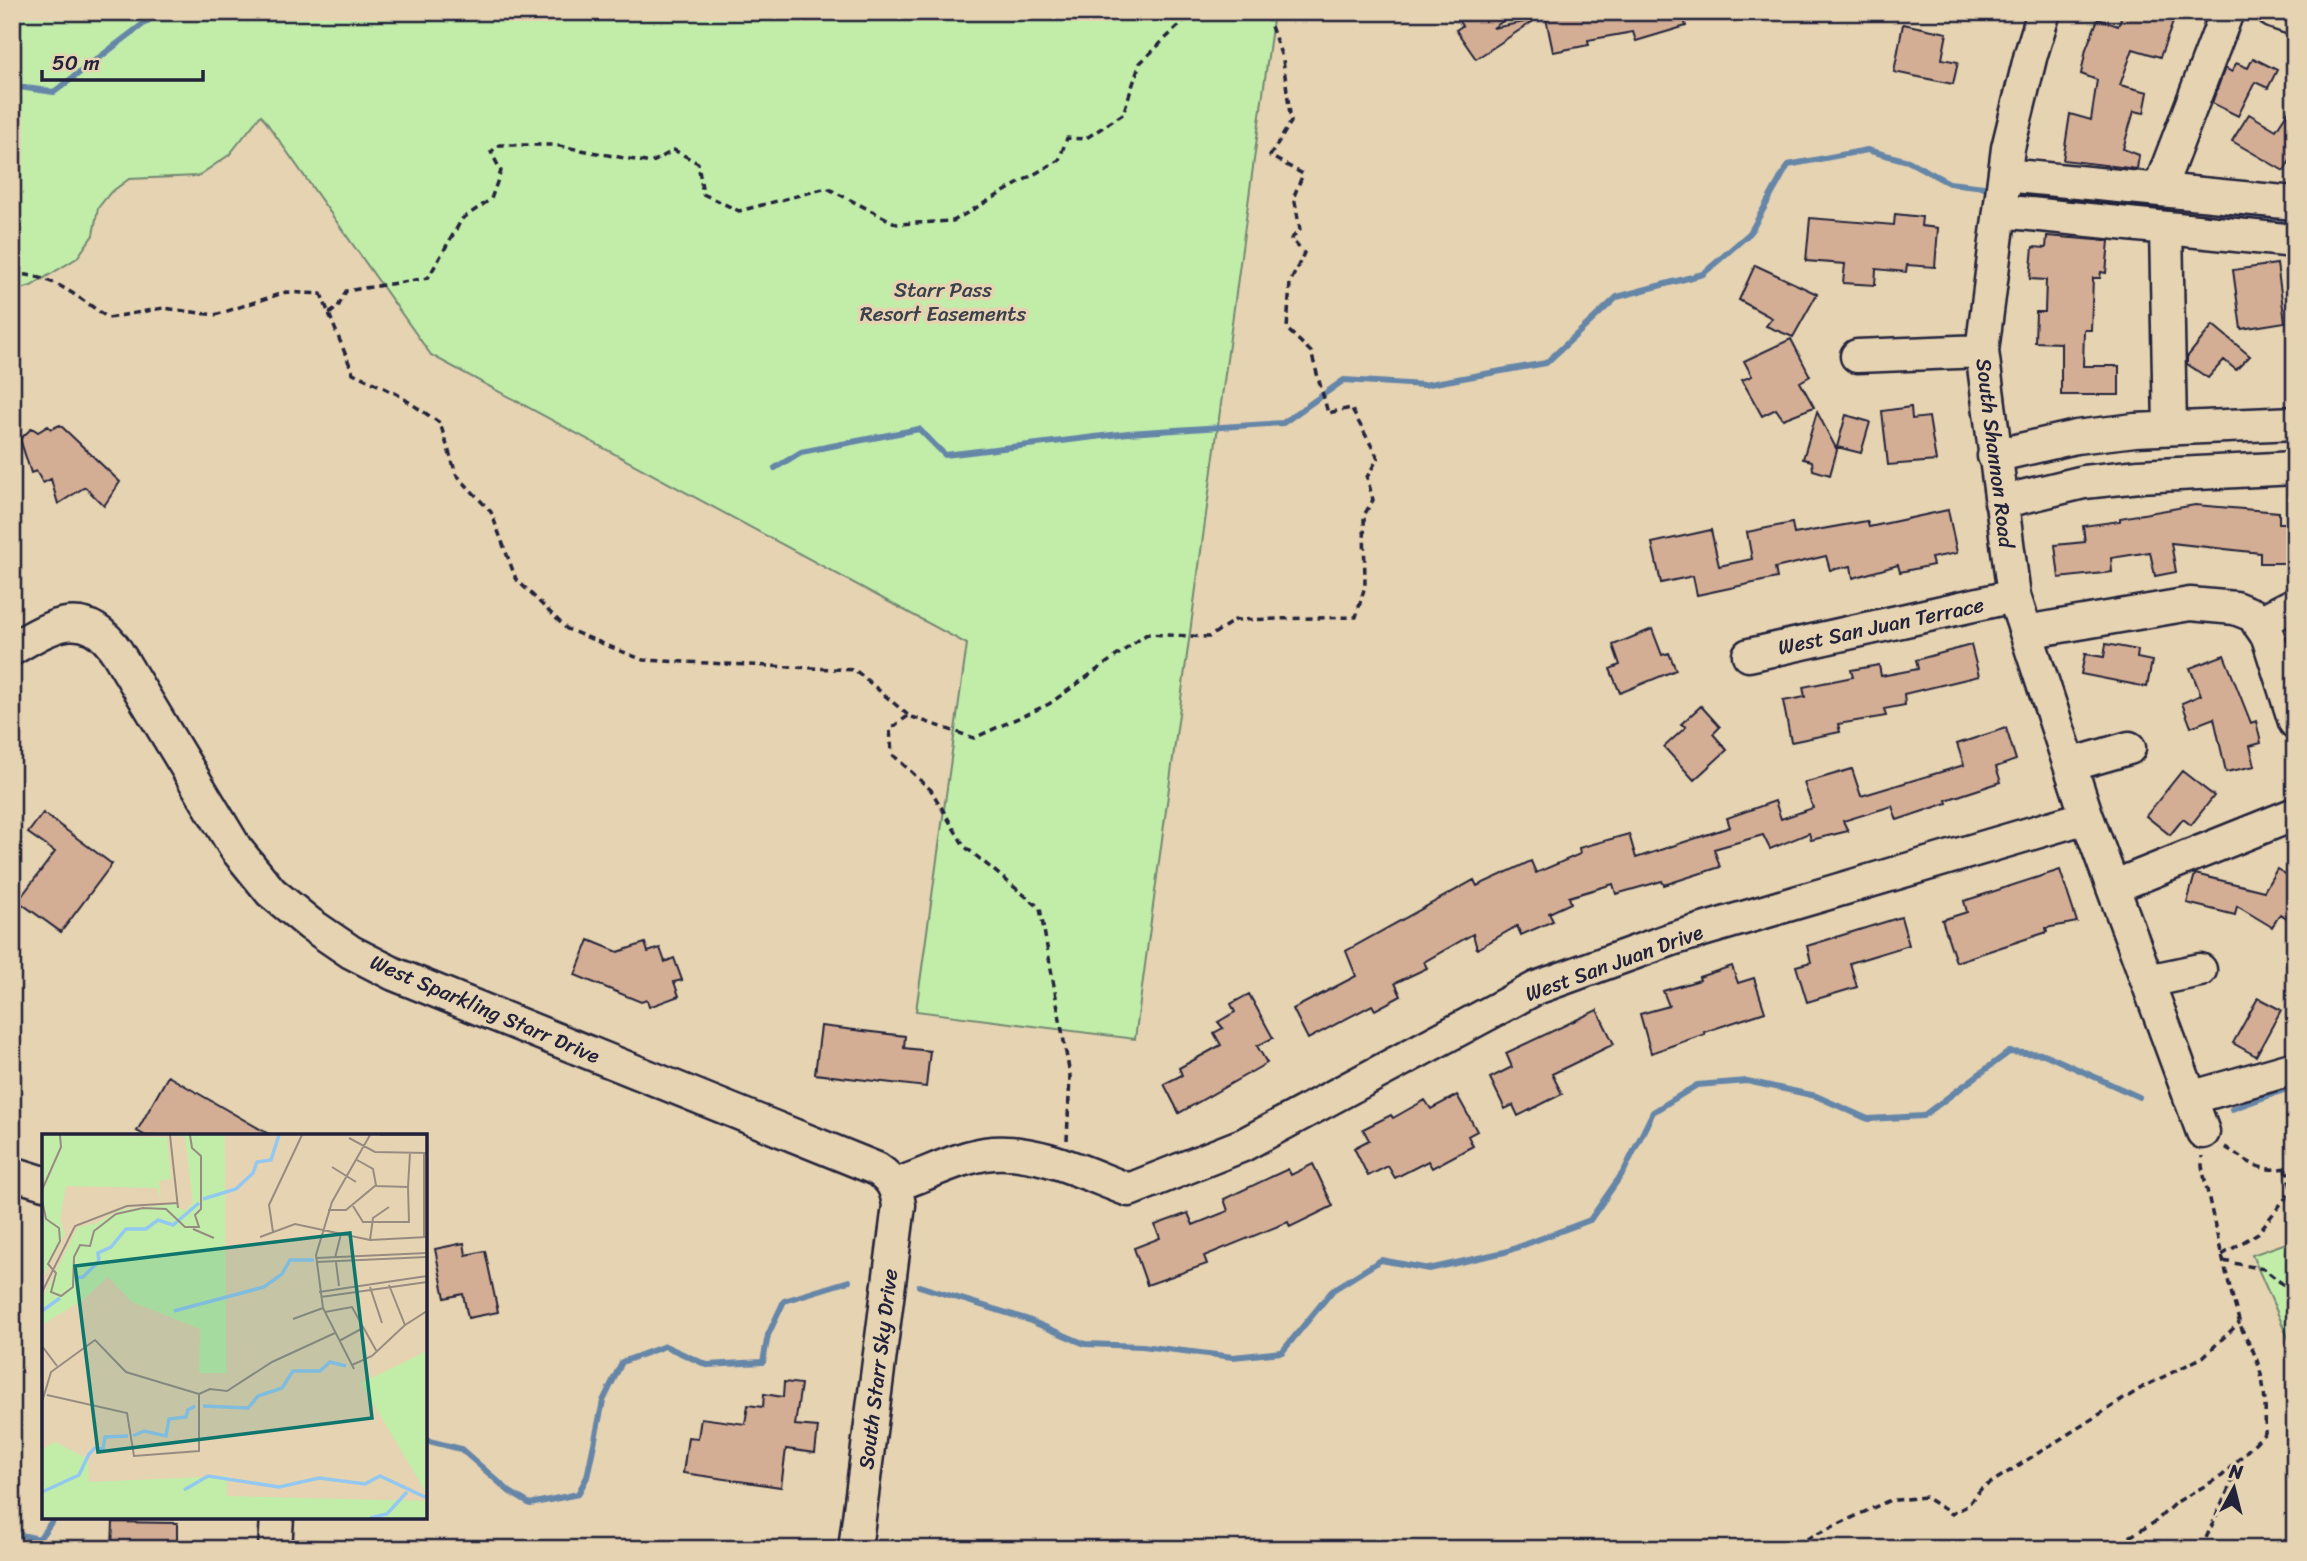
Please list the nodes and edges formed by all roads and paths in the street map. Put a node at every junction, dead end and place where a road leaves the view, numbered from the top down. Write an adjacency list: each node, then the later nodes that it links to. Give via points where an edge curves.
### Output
1 (1193, 12): 15 (path, via 1140,63 1124,114 1085,139 1067,138 1059,160 953,221 897,224 827,188 739,211 703,194 698,163 674,150 652,163 554,145 499,145 491,152 501,171 491,199 463,219 428,278 346,291)
2 (1245, 12): 3 (path, via 1252,18)
3 (1266, 12): 29 (path, via 1283,60 1291,122 1270,156 1303,174 1294,196 1300,230 1292,239 1304,253 1290,283 1287,329 1311,352 1328,414 1351,408 1378,458 1367,477 1373,500 1364,515 1365,586 1356,617 1234,620 1209,637 1147,634 1049,704 974,738)
4 (2044, 12): 8 (street, South Shannon Road)
5 (2227, 12): 9 (street)
6 (2274, 12): 7 (street)
7 (2295, 19)
8 (2004, 175): 9 (street); 11 (street, South Shannon Road)
9 (2160, 190): 10 (street)
10 (2295, 202)
11 (2000, 211): 12 (street); 16 (street, South Shannon Road)
12 (2166, 228): 13 (street); 19 (street)
13 (2295, 241)
14 (12, 275): 15 (path, via 23,274 64,288 108,318 163,308 215,314 286,292 321,295)
15 (329, 314): 29 (path, via 353,373 397,394 440,423 456,474 491,512 516,579 566,629 643,660 855,670)
16 (1982, 351): 17 (street); 20 (street, South Shannon Road)
17 (1857, 356)
18 (2295, 423): 19 (street)
19 (2170, 428): 20 (street, via 2076,437)
20 (1994, 456): 22 (street, South Shannon Road)
21 (2295, 468): 22 (street, via 2084,482)
22 (2001, 502): 23 (street, South Shannon Road)
23 (2014, 596): 26 (street, South Shannon Road); 28 (street, West San Juan Terrace)
24 (2295, 604): 25 (street)
25 (2258, 623): 26 (street, via 2253,615 2235,608 2190,604); 30 (street, via 2268,637)
26 (2026, 632): 32 (street, South Shannon Road)
27 (12, 649): 47 (street, West Sparkling Starr Drive, via 66,623 103,635 236,849 271,892 351,952 394,974 877,1169)
28 (1749, 655)
29 (909, 716): 42 (path, via 890,729 892,754 931,790 964,846 1040,908 1070,1075)
30 (2295, 722)
31 (2129, 748): 32 (street)
32 (2070, 765): 34 (street, South Shannon Road)
33 (2295, 814): 35 (street)
34 (2087, 817): 35 (street, South Shannon Road); 42 (street, West San Juan Drive, via 1672,939 1536,988 1242,1145 1129,1190)
35 (2113, 887): 37 (street, South Shannon Road)
36 (2200, 970): 37 (street)
37 (2148, 981): 39 (street, South Shannon Road)
38 (2295, 1068): 39 (street)
39 (2190, 1098): 40 (street, South Shannon Road)
40 (2203, 1132): 43 (path, via 2253,1164 2274,1171); 49 (path, via 2202,1166)
41 (2295, 1166): 43 (path)
42 (1065, 1167): 47 (street, via 1033,1155 992,1153)
43 (2285, 1169): 48 (path)
44 (12, 1173): 45 (street)
45 (42, 1182)
46 (2295, 1186): 48 (path)
47 (896, 1187): 56 (street, South Starr Sky Drive, via 898,1217)
48 (2291, 1190): 49 (path, via 2258,1233)
49 (2222, 1255): 50 (path)
50 (2223, 1261): 51 (path, via 2264,1269); 52 (path)
51 (2295, 1294)
52 (2239, 1322): 53 (path, via 2255,1354 2266,1408 2265,1433); 57 (path, via 2203,1357 2131,1394 1981,1489 1967,1506 1952,1514 1925,1497 1888,1500)
53 (2244, 1457): 58 (path); 59 (path)
54 (277, 1519): 55 (street)
55 (275, 1549)
56 (855, 1549)
57 (1785, 1549)
58 (2109, 1549)
59 (2201, 1549)

